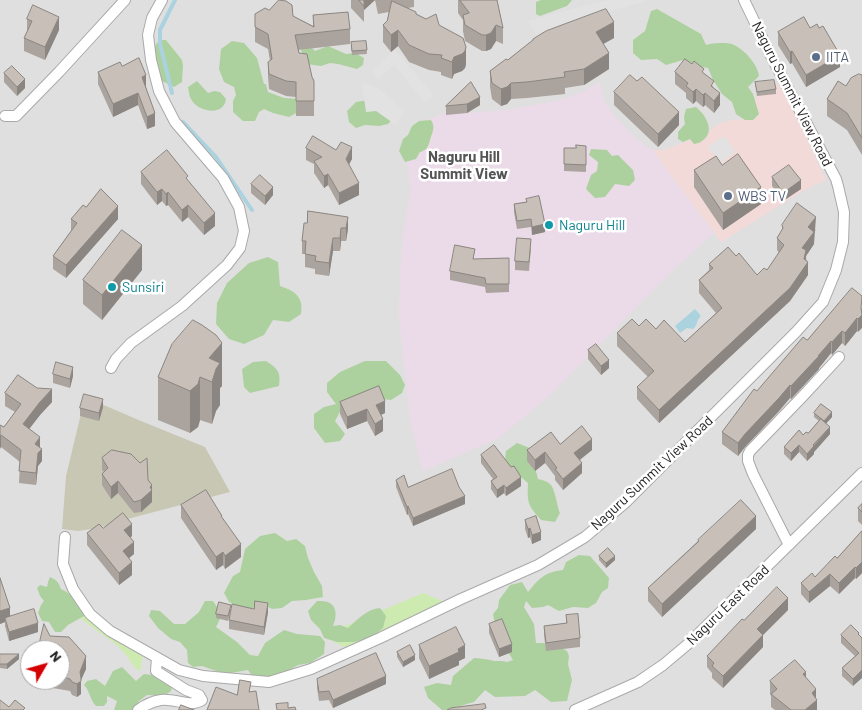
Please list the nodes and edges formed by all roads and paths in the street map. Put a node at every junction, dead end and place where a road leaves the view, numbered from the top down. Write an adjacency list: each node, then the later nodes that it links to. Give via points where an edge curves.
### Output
1 (125, 0): 4 (street, via 16,116)
2 (162, 0): 6 (street, via 152,18 148,35 159,91 175,122 223,178 239,207 244,231 240,248 228,265 182,306 131,343)
3 (744, 0): 10 (street, Naguru Summit View Road, via 838,186 844,212 843,242 823,302 625,503 585,537 538,565 311,669 269,682 203,676 179,670)
4 (5, 116)
5 (838, 357): 9 (street, via 748,455 753,474)
6 (111, 368)
7 (862, 473): 9 (street, Naguru East Road)
8 (65, 537): 10 (street, Naguru Summit View Road, via 63,564 73,589 90,614 110,631)
9 (789, 545): 12 (street, Naguru East Road, via 664,665 638,682)
10 (156, 658): 11 (street, via 156,671 199,695 202,700 196,704 162,700)
11 (138, 710)
12 (575, 710)

